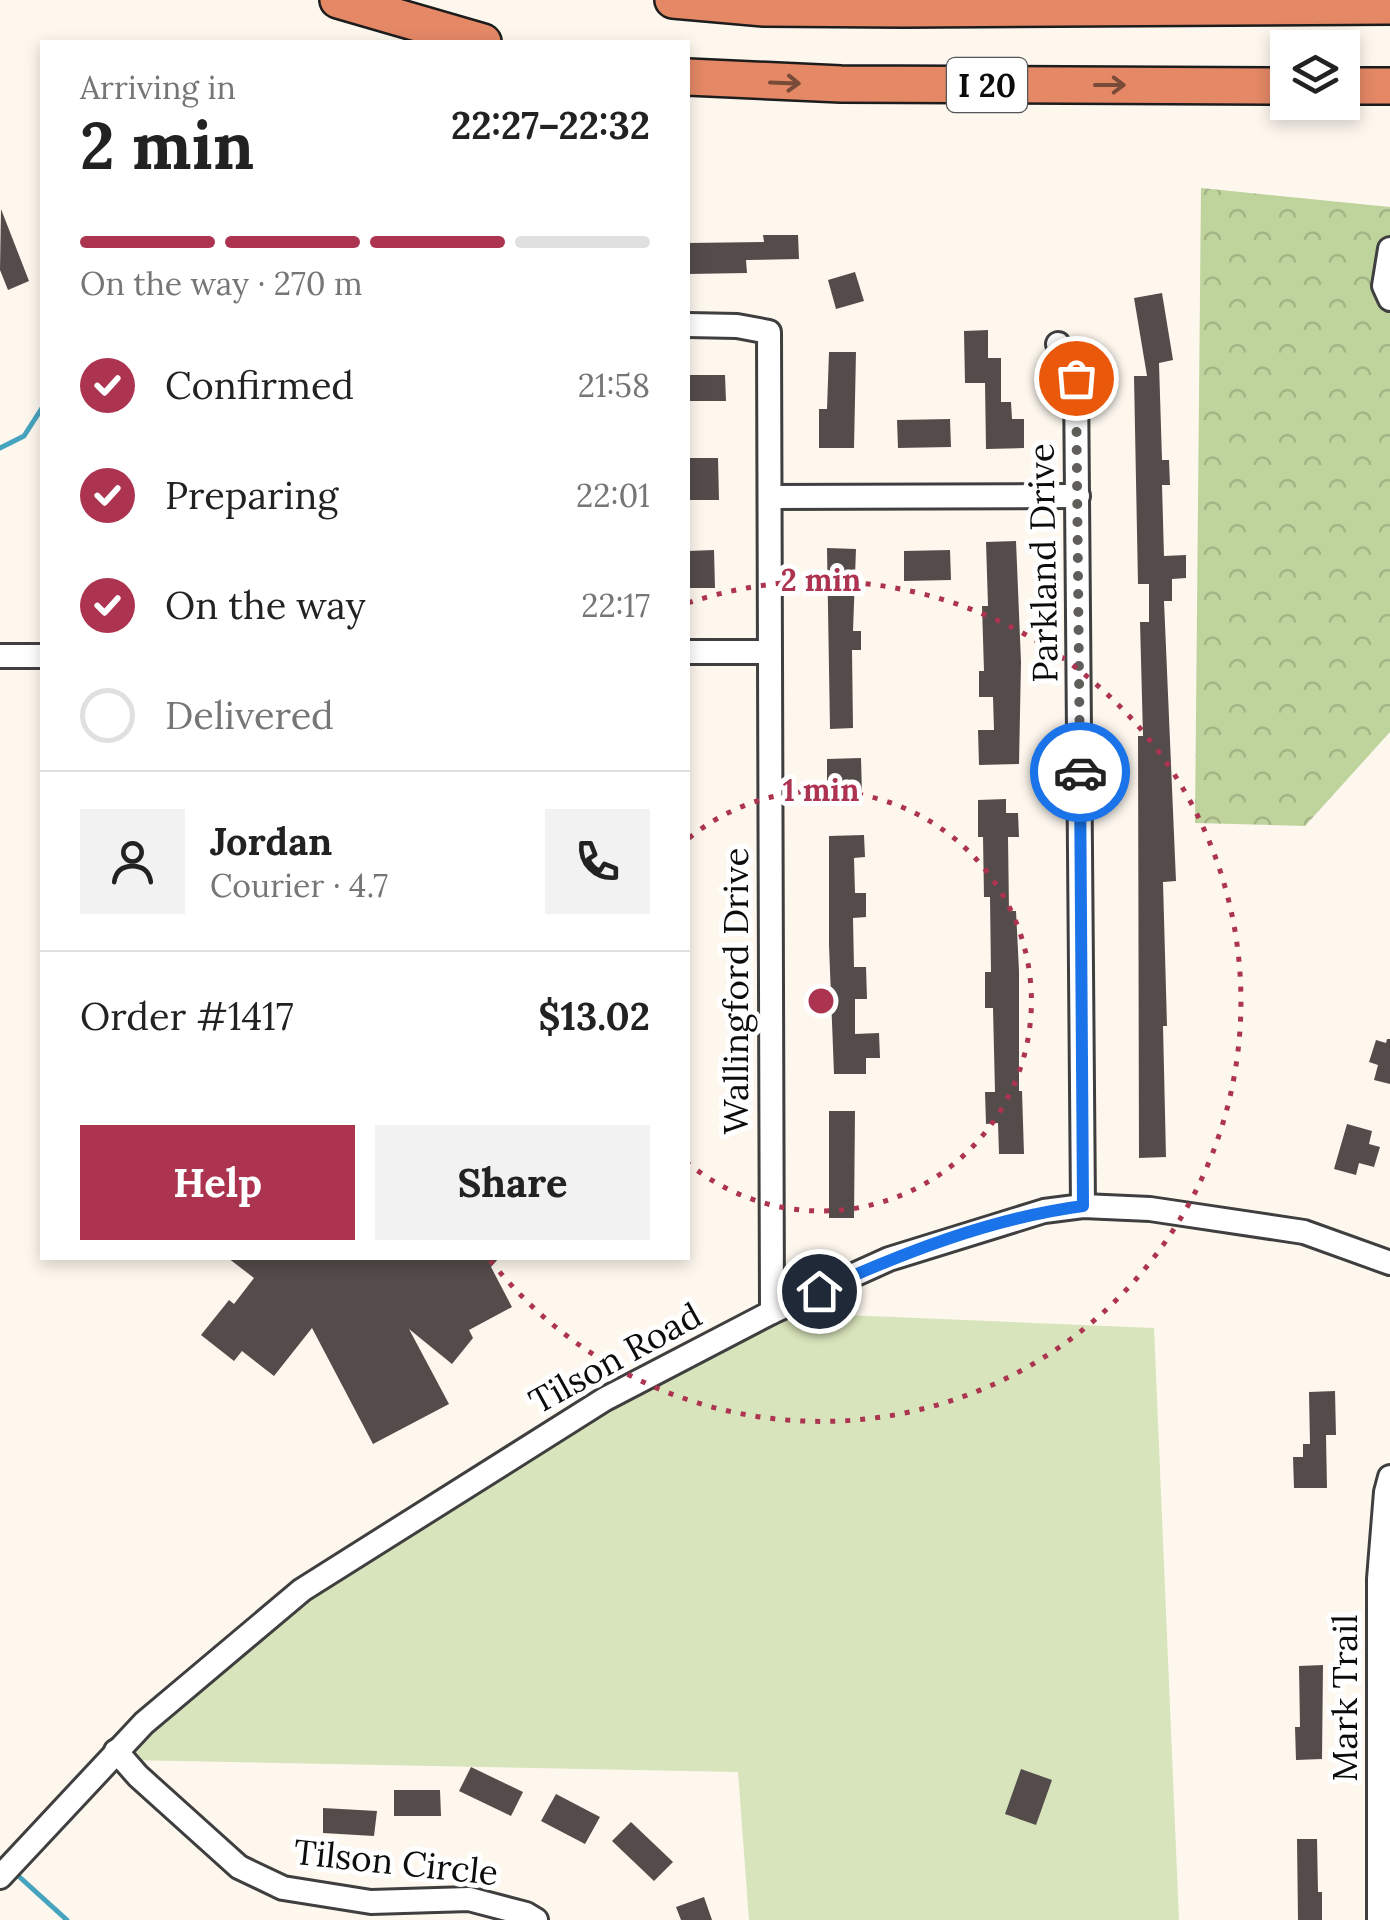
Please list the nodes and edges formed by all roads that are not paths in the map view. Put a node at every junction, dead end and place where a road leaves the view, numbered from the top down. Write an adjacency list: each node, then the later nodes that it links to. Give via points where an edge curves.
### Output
1 (338, 0): 4 (highway)
2 (673, 0): 3 (highway, I 20, via 764,8)
3 (1387, 6)
4 (476, 40)
5 (690, 77): 6 (highway, I 20, one-way to 6)
6 (1270, 86)
7 (1390, 249): 8 (street, via 1384,286)
8 (1390, 299)
9 (690, 325): 12 (street, Wallingford Drive, via 769,332)
10 (1058, 344): 11 (street, Parkland Drive, via 1076,378)
11 (1078, 496): 12 (street); 17 (street, Parkland Drive)
12 (770, 497): 14 (street, Wallingford Drive)
13 (690, 652): 14 (street)
14 (768, 652): 19 (street, Wallingford Drive)
15 (0, 656): 16 (street)
16 (40, 656)
17 (1083, 1206): 18 (street, Tilson Road, via 1304,1232); 19 (street, Tilson Road, via 1044,1211 889,1259)
18 (1390, 1263)
19 (772, 1312): 22 (street, Tilson Road, via 605,1399 302,1590)
20 (1390, 1477): 21 (street, Mark Trail)
21 (1384, 1579): 25 (street, Mark Trail)
22 (116, 1751): 23 (street, Tilson Road); 24 (street, Tilson Circle, via 239,1867 283,1888 371,1902 469,1899)
23 (0, 1877)
24 (536, 1920)
25 (1379, 1920)

